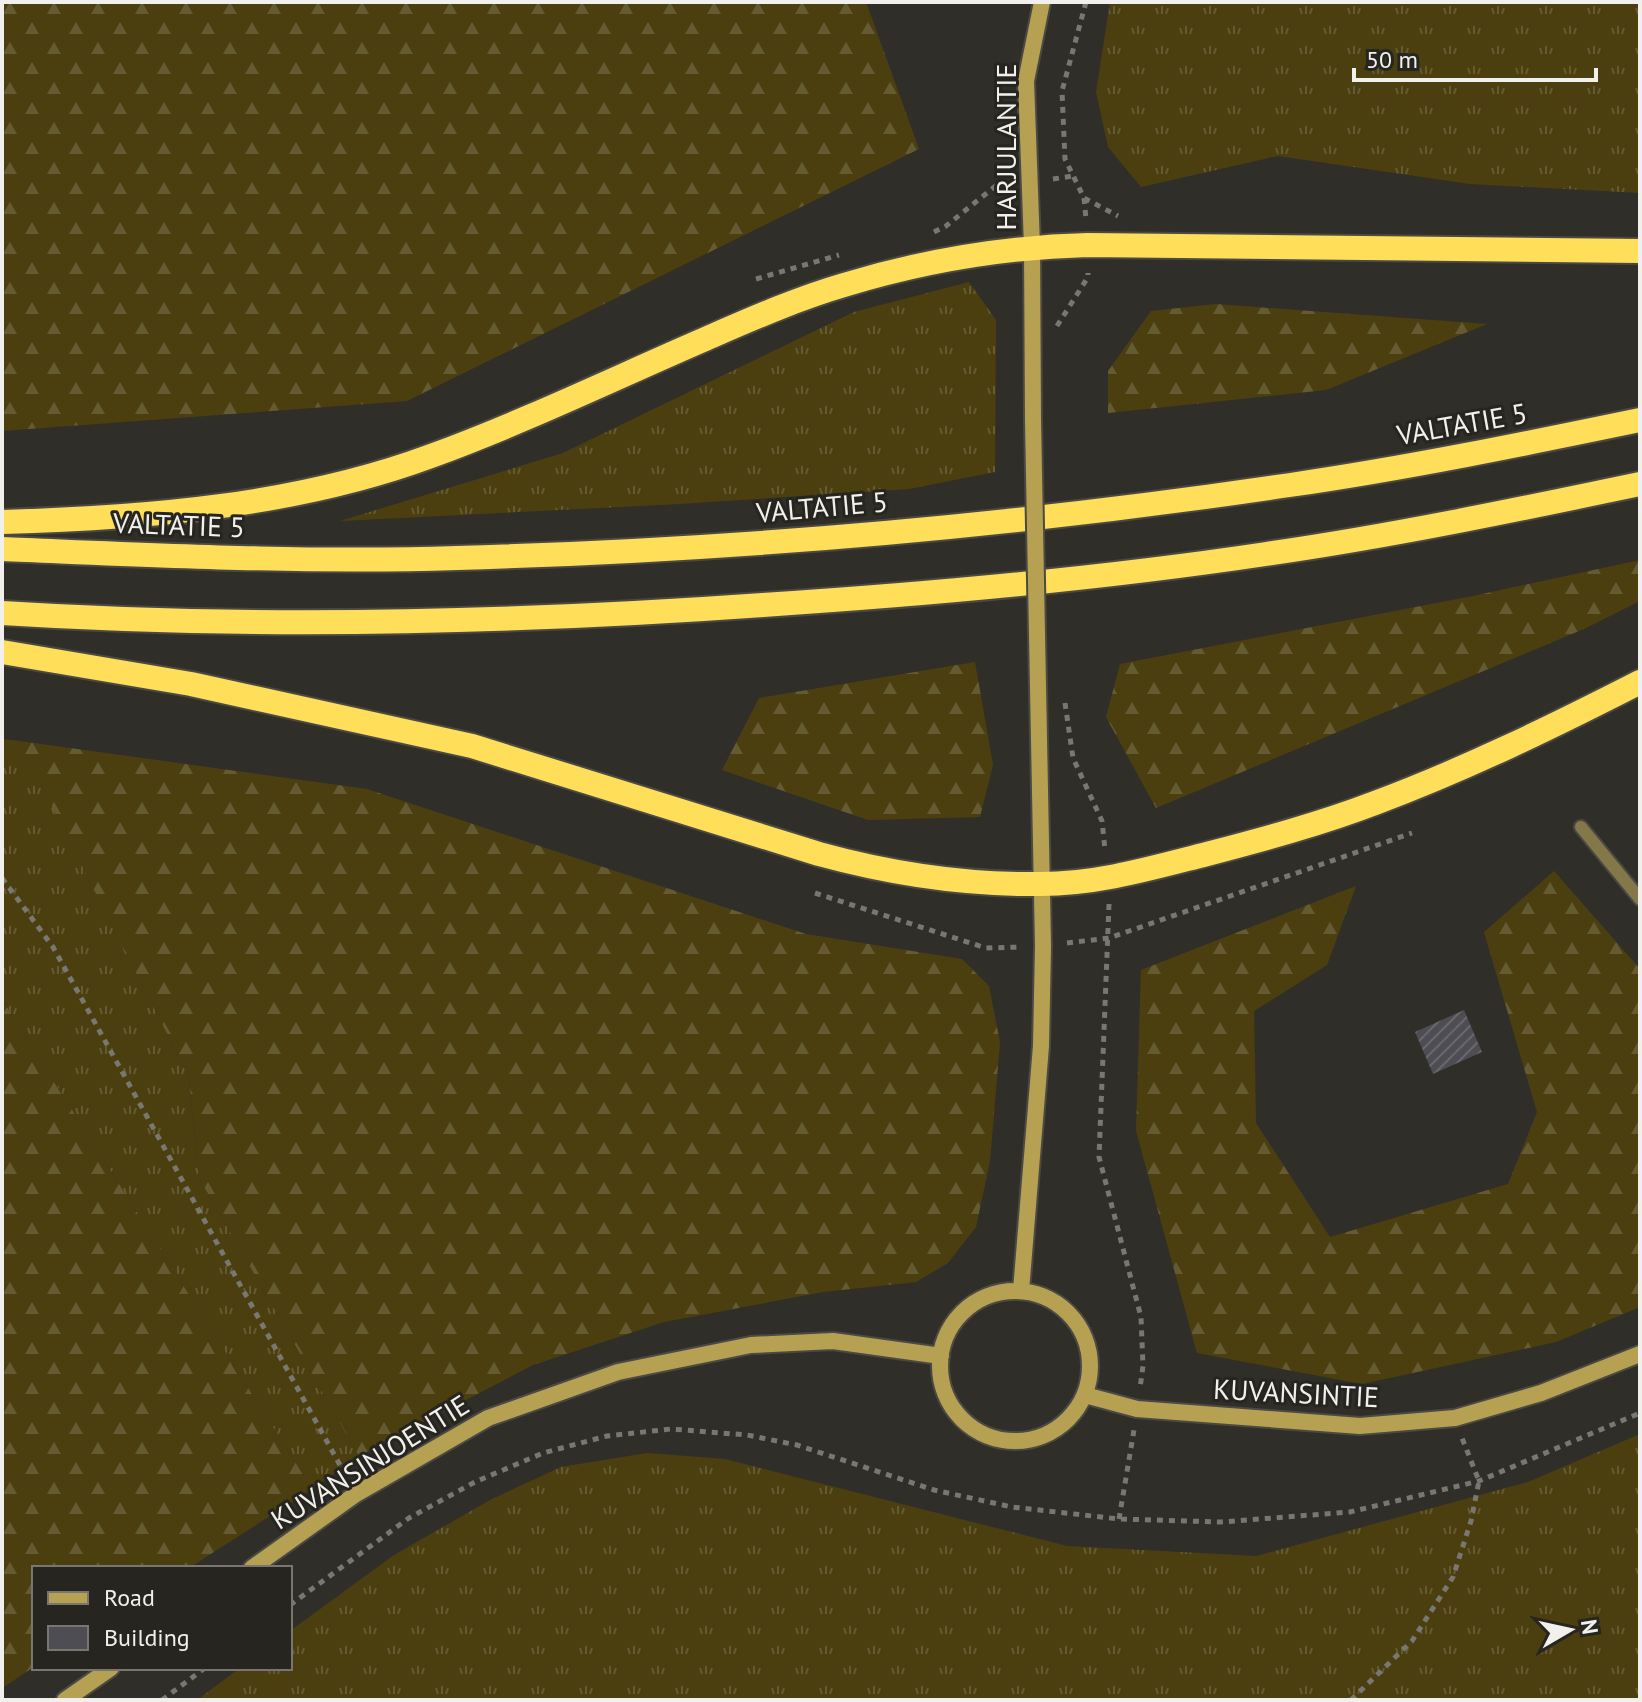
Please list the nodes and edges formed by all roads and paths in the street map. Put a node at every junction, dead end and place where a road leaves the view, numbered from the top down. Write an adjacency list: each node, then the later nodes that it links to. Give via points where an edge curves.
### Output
1 (1042, 2): 4 (street, HARJULANTIE, via 1026,81)
2 (1086, 2): 3 (path, via 1062,91 1065,159)
3 (1073, 176): 4 (path); 5 (path)
4 (1029, 181): 7 (path, via 998,184); 9 (street, HARJULANTIE)
5 (1084, 198): 6 (path); 8 (path)
6 (1122, 218)
7 (927, 236)
8 (1088, 245): 9 (highway); 10 (highway); 13 (path, via 1088,277 1057,325)
9 (1032, 246): 16 (highway, via 843,285 760,315 442,452 338,483 149,513); 25 (street, HARJULANTIE, bridge)
10 (1640, 251)
11 (844, 254): 12 (path)
12 (756, 279)
13 (1057, 340)
14 (1640, 420): 17 (highway, VALTATIE 5, via 1279,487 1072,515 704,548 453,558)
15 (1640, 484): 18 (highway, via 1268,554 1089,578 826,601 591,617 332,622)
16 (2, 522)
17 (2, 549)
18 (2, 613)
19 (2, 652): 25 (highway, via 191,684 472,746 869,867 964,882)
20 (1640, 682): 24 (highway, via 1548,729 1375,803 1285,833)
21 (1063, 689): 24 (path, via 1073,758 1102,821)
22 (1581, 827): 26 (lane)
23 (2, 878): 35 (path, via 53,947)
24 (1109, 879): 25 (highway); 31 (path, via 1099,1157 1141,1317 1143,1366)
25 (1042, 884): 27 (street, HARJULANTIE, via 1041,1046)
26 (1640, 899)
27 (1021, 1291): 29 (street, via 999,1292 960,1315); 30 (street, via 1044,1296 1080,1326 1089,1348)
28 (1640, 1354): 33 (street, KUVANSINTIE, via 1541,1393)
29 (941, 1356): 30 (street, via 941,1380 964,1421 1007,1441 1054,1431); 35 (street, KUVANSINJOENTIE, via 833,1341 765,1344 618,1372 488,1418)
30 (1085, 1395): 31 (street, KUVANSINTIE)
31 (1137, 1409): 33 (street, KUVANSINTIE, via 1360,1426); 36 (path)
32 (1640, 1413): 34 (path)
33 (1455, 1418): 34 (path)
34 (1479, 1481): 36 (path, via 1350,1512 1221,1522); 43 (path, via 1453,1577 1412,1641)
35 (356, 1494): 37 (street, KUVANSINJOENTIE)
36 (1119, 1519): 38 (path, via 1012,1507 934,1490 797,1445 671,1429 607,1436 543,1453 475,1482 409,1518)
37 (255, 1566)
38 (292, 1604)
39 (108, 1670): 41 (street)
40 (202, 1670): 42 (path)
41 (65, 1700)
42 (162, 1700)
43 (1351, 1700)

